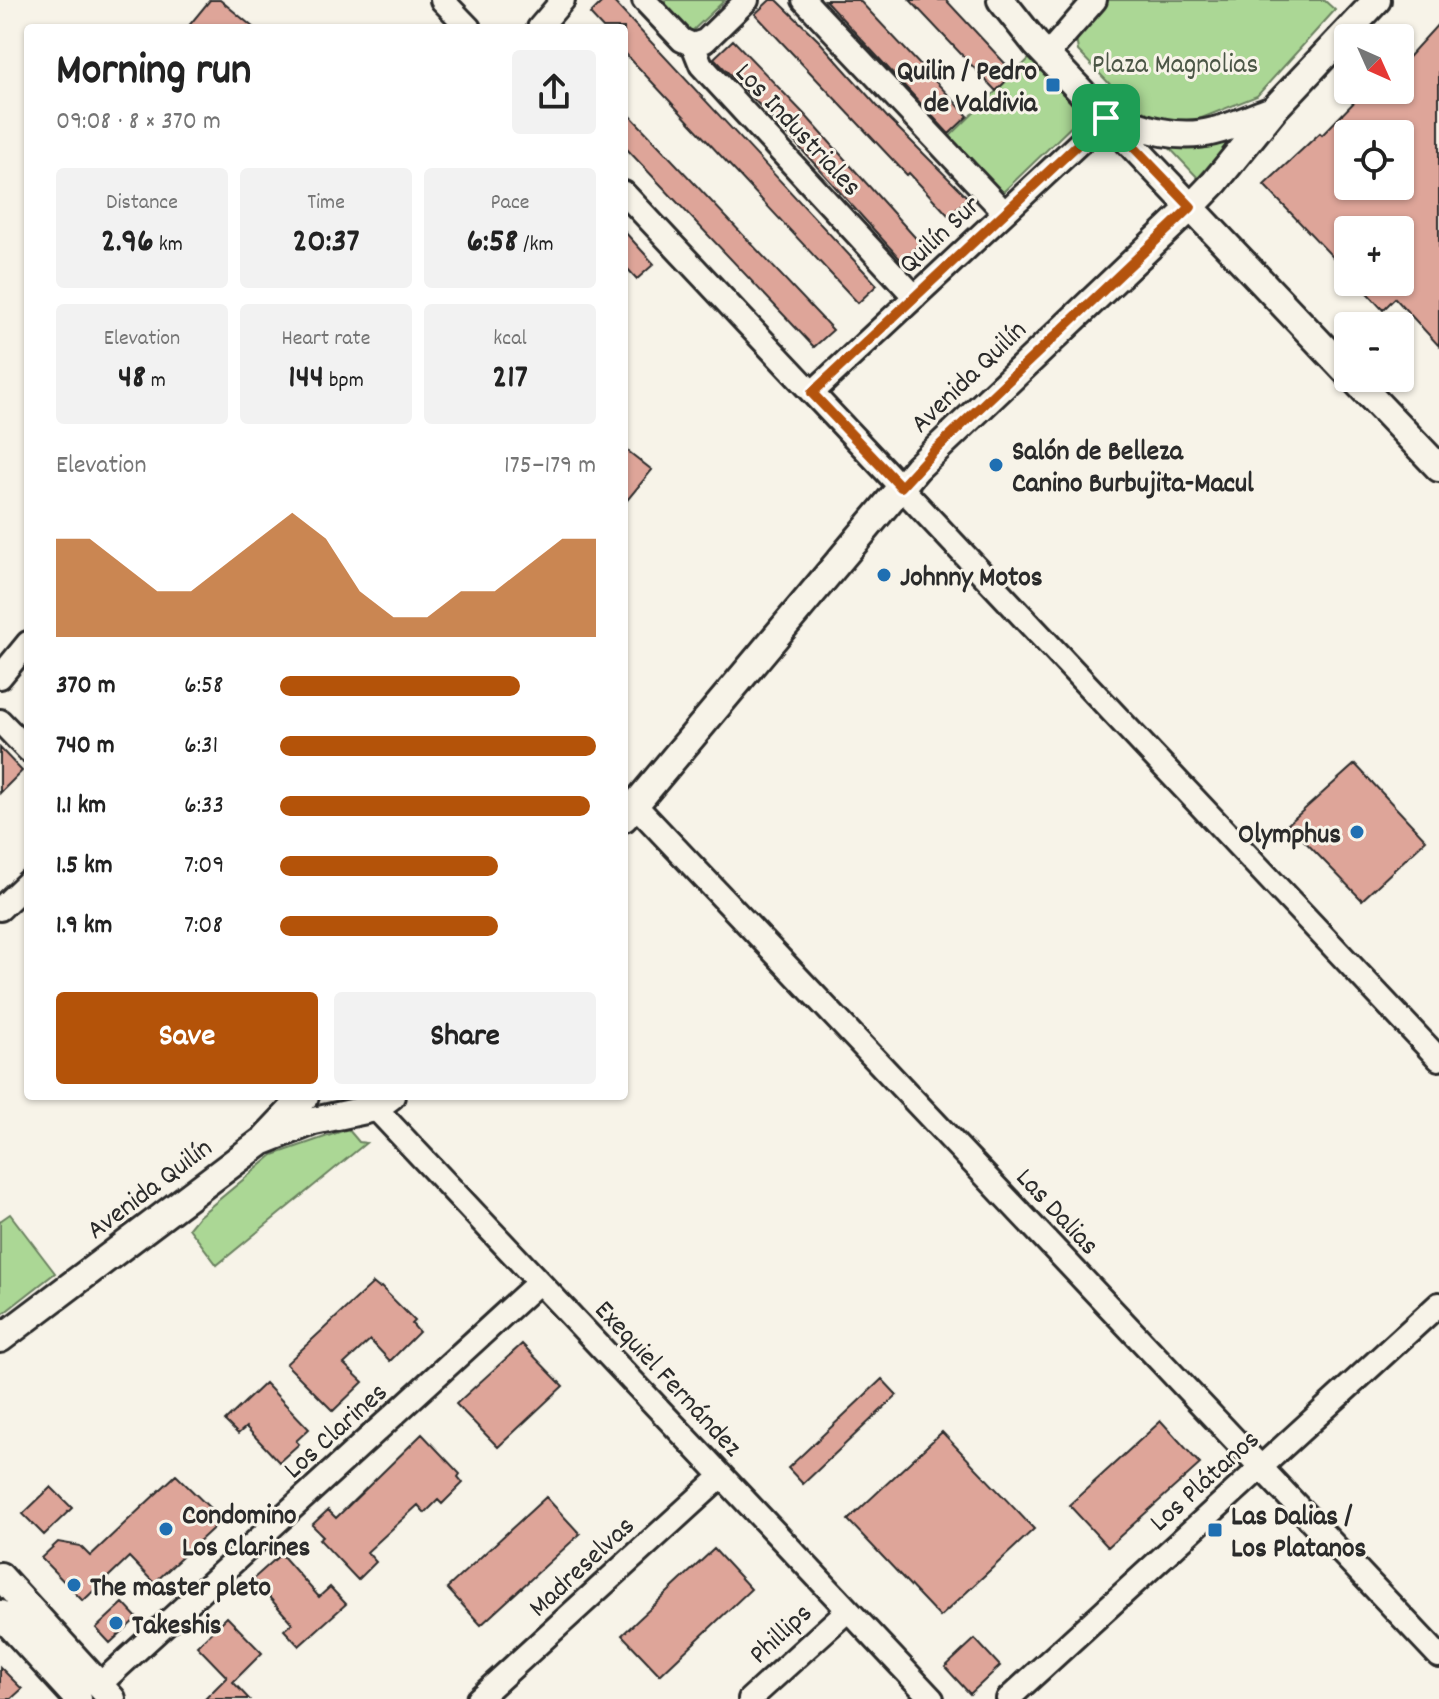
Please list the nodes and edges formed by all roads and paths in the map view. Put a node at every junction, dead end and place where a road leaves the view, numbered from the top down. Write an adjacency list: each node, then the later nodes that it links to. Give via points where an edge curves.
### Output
1 (442, 0): 9 (street)
2 (563, 0): 10 (street)
3 (644, 0): 11 (street, Los Industriales)
4 (747, 0): 11 (street, via 705,41)
5 (804, 0): 18 (street)
6 (1003, 0): 12 (main road)
7 (1095, 0): 12 (street)
8 (1377, 0): 13 (main road, Avenida Quilín)
9 (465, 24)
10 (542, 24)
11 (693, 45): 19 (street, Los Industriales, via 701,65)
12 (1052, 50): 14 (main road); 15 (main road)
13 (1275, 108): 15 (main road, via 1191,136); 17 (main road, Avenida Quilín)
14 (1106, 118): 17 (main road); 18 (street, Quilín Sur)
15 (1136, 125): 17 (main road)
16 (628, 197): 24 (street)
17 (1197, 201): 20 (main road); 21 (main road); 27 (main road, Avenida Quilín)
18 (1004, 212): 19 (street, Quilín Sur)
19 (915, 297): 24 (street, Quilín Sur)
20 (1334, 335)
21 (1334, 357)
22 (1366, 392): 25 (main road)
23 (1381, 392): 25 (main road)
24 (812, 393): 27 (street)
25 (1398, 425): 26 (main road)
26 (1439, 468)
27 (901, 487): 32 (main road, Avenida Quilín); 35 (street)
28 (24, 648): 29 (street)
29 (0, 677)
30 (0, 721): 31 (street)
31 (24, 746)
32 (629, 812): 42 (street, Las Dalias)
33 (24, 886): 34 (street)
34 (0, 909)
35 (1439, 1059)
36 (301, 1100): 38 (main road)
37 (377, 1100): 38 (main road, Avenida Quilín); 39 (street, Exequiel Fernández)
38 (261, 1142): 41 (main road, Avenida Quilín)
39 (539, 1282): 43 (street, Exequiel Fernández); 48 (street, Los Clarines)
40 (1439, 1304): 42 (street, Los Plátanos)
41 (0, 1339)
42 (1261, 1468): 47 (street, Las Dalias); 52 (street, Los Plátanos)
43 (722, 1476): 45 (street, Exequiel Fernández); 49 (street, Madreselvas)
44 (0, 1576): 48 (main road)
45 (848, 1610): 50 (street, Phillips); 51 (street, Exequiel Fernández)
46 (0, 1614): 48 (main road)
47 (1439, 1656)
48 (88, 1696)
49 (478, 1699)
50 (750, 1699)
51 (932, 1699)
52 (1008, 1699)

